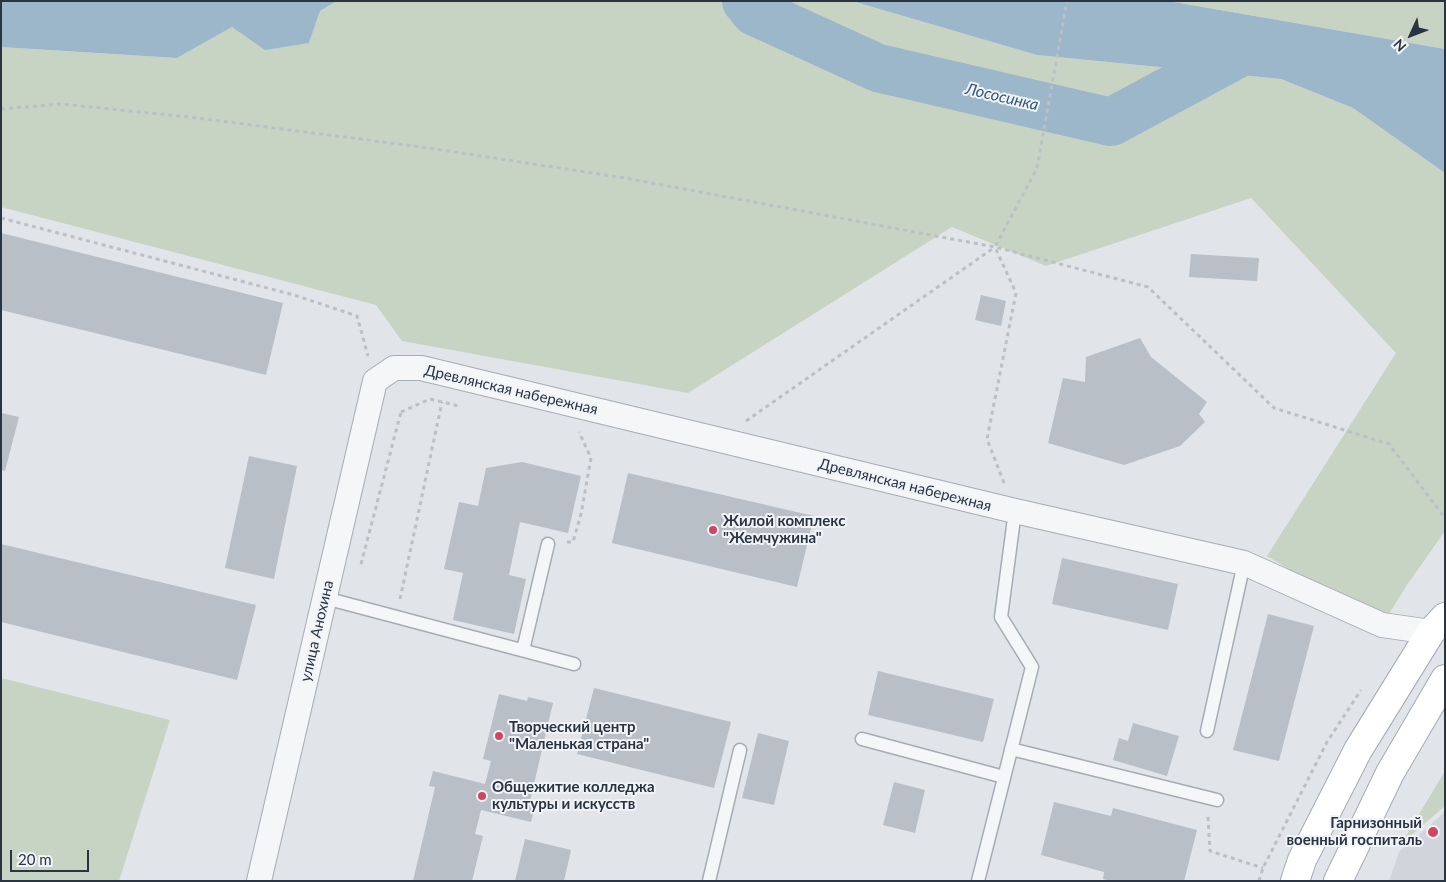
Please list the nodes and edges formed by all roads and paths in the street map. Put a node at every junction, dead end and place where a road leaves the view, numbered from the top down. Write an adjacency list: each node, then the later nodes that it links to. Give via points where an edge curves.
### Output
1 (1067, 1): 4 (path, via 1036,168)
2 (1, 109): 4 (path, via 61,104 189,117 422,148 625,178)
3 (1, 218): 5 (path, via 294,294 357,316)
4 (995, 247): 9 (path); 10 (path, via 1016,294 987,439); 11 (path, via 1148,287 1274,408 1389,444)
5 (375, 381): 6 (path, via 401,412 430,399); 9 (street, Древлянская набережная, via 394,368 421,368); 14 (street, улица Анохина)
6 (442, 402): 7 (path); 15 (path)
7 (462, 406)
8 (579, 431): 12 (path, via 591,458 581,514 573,542)
9 (719, 440): 10 (street, Древлянская набережная)
10 (1015, 511): 13 (street, Древлянская набережная); 22 (lane, via 1001,618 1032,667)
11 (1445, 518)
12 (548, 544): 17 (lane)
13 (1244, 563): 16 (street, Древлянская набережная, via 1382,625); 20 (lane)
14 (325, 598): 15 (lane); 27 (street, улица Анохина)
15 (396, 616): 17 (lane)
16 (1438, 625): 30 (main road, via 1358,750 1302,860)
17 (523, 650): 18 (lane)
18 (574, 664)
19 (1445, 679): 31 (main road, via 1390,773)
20 (1207, 731)
21 (862, 739): 24 (lane)
22 (1011, 749): 24 (lane); 25 (lane)
23 (740, 750): 28 (lane)
24 (1004, 777): 29 (lane)
25 (1212, 798): 26 (path, via 1210,851)
26 (1263, 868)
27 (259, 881)
28 (709, 881)
29 (978, 881)
30 (1295, 881)
31 (1338, 881)

